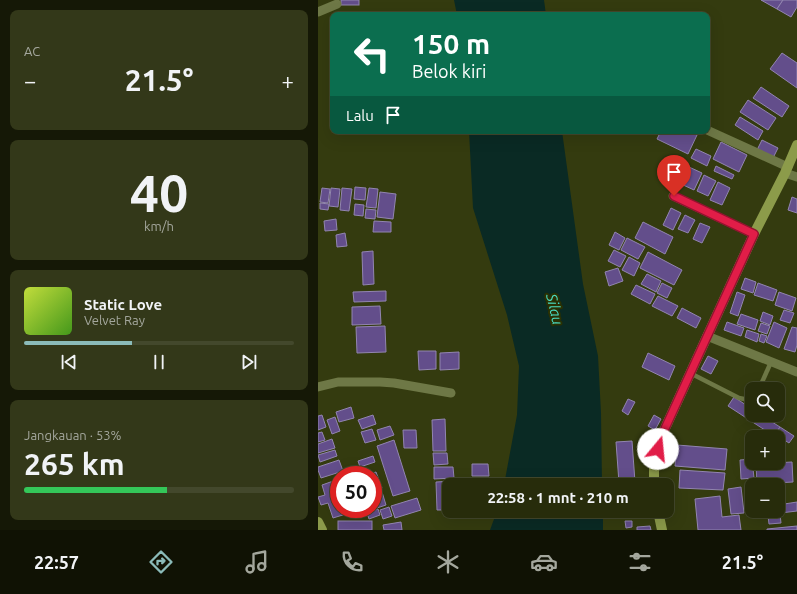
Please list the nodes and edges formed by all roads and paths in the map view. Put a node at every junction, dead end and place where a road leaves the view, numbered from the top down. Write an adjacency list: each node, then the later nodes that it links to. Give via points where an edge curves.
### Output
1 (337, 4): 2 (street)
2 (318, 12)
3 (710, 132): 5 (street)
4 (797, 145): 5 (main road)
5 (786, 170): 6 (street); 8 (main road)
6 (797, 177)
7 (674, 196): 8 (street)
8 (754, 234): 9 (main road)
9 (707, 336): 10 (street); 12 (main road)
10 (771, 362): 11 (street); 13 (lane)
11 (797, 372)
12 (690, 373): 16 (lane); 17 (main road, via 662,435 654,464)
13 (762, 382)
14 (318, 388): 15 (street, via 338,382 380,382)
15 (451, 393)
16 (745, 399)
17 (654, 478)
18 (659, 518): 21 (main road)
19 (318, 522): 20 (main road)
20 (322, 530)
21 (662, 530)

